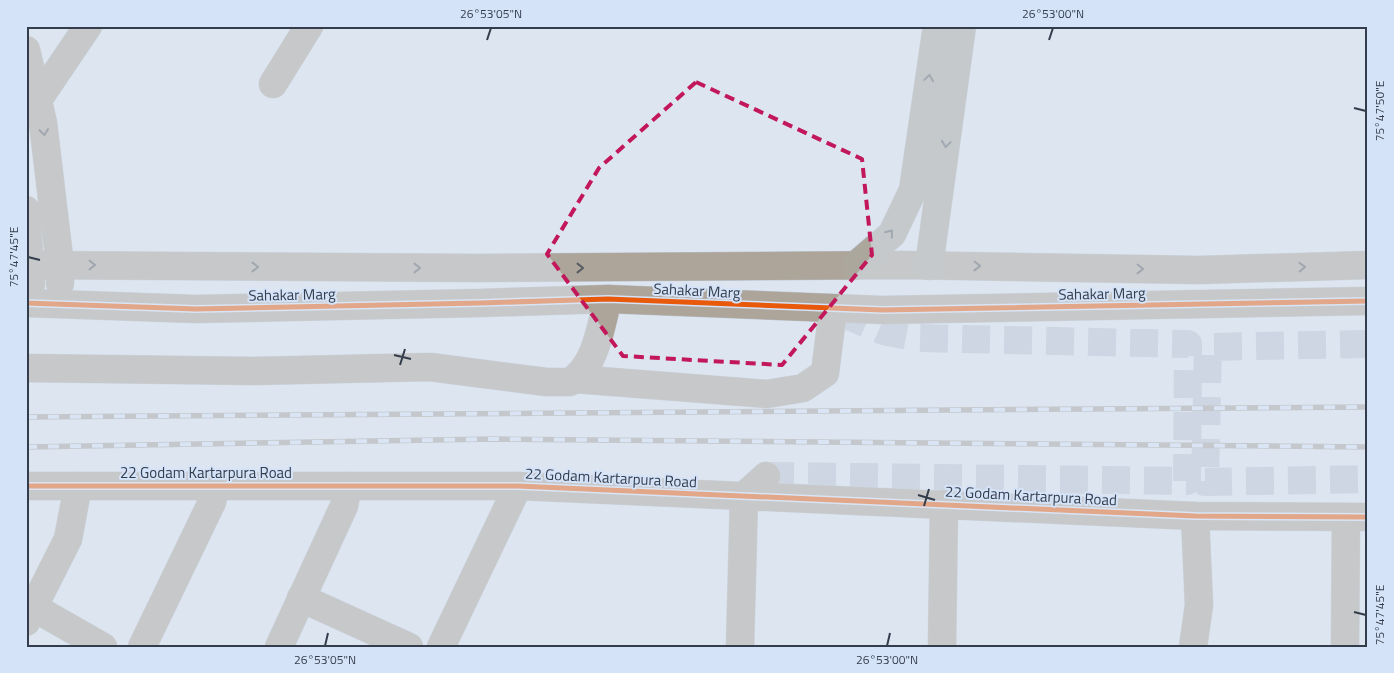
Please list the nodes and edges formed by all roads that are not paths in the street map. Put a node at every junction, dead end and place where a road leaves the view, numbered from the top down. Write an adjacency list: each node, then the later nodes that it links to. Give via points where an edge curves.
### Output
1 (88, 26): 7 (street)
2 (309, 26): 6 (street)
3 (937, 26): 12 (main road, one-way to 3, via 892,234 913,190)
4 (962, 26): 13 (main road, one-way to 13)
5 (26, 50): 7 (street)
6 (272, 84)
7 (38, 100): 10 (street, one-way to 10)
8 (26, 210): 9 (street)
9 (28, 265): 10 (street, Sahakar Marg); 16 (street)
10 (60, 265): 12 (street, Sahakar Marg, one-way to 12); 17 (street)
11 (1368, 265): 13 (street, Sahakar Marg, one-way to 11, via 1199,270)
12 (854, 266): 13 (street, Sahakar Marg)
13 (929, 266)
14 (608, 299): 17 (street, Sahakar Marg, via 196,309); 18 (street, Sahakar Marg); 20 (street, via 591,357 586,368)
15 (1368, 301): 18 (street, Sahakar Marg)
16 (29, 303): 17 (street, Sahakar Marg)
17 (59, 303)
18 (833, 309): 20 (street, via 824,373 803,388 767,394)
19 (26, 368): 20 (street, via 255,371 430,367 546,382 570,382)
20 (574, 379)
21 (766, 476): 27 (street)
22 (26, 486): 23 (street, 22 Godam Kartarpura Road)
23 (78, 486): 24 (street, 22 Godam Kartarpura Road); 32 (street, via 68,539)
24 (215, 486): 25 (street, 22 Godam Kartarpura Road); 34 (street, via 212,502)
25 (348, 486): 26 (street, 22 Godam Kartarpura Road); 31 (street, via 344,506)
26 (518, 486): 27 (street, 22 Godam Kartarpura Road); 37 (street)
27 (744, 496): 28 (street, 22 Godam Kartarpura Road); 38 (street)
28 (944, 504): 29 (street, 22 Godam Kartarpura Road); 39 (street)
29 (1195, 516): 30 (street, 22 Godam Kartarpura Road); 40 (street, via 1199,605)
30 (1357, 518): 41 (street)
31 (301, 598): 35 (street); 36 (street)
32 (30, 614): 33 (street)
33 (103, 647)
34 (142, 647)
35 (279, 647)
36 (409, 647)
37 (441, 647)
38 (740, 647)
39 (942, 647)
40 (1193, 647)
41 (1345, 647)

